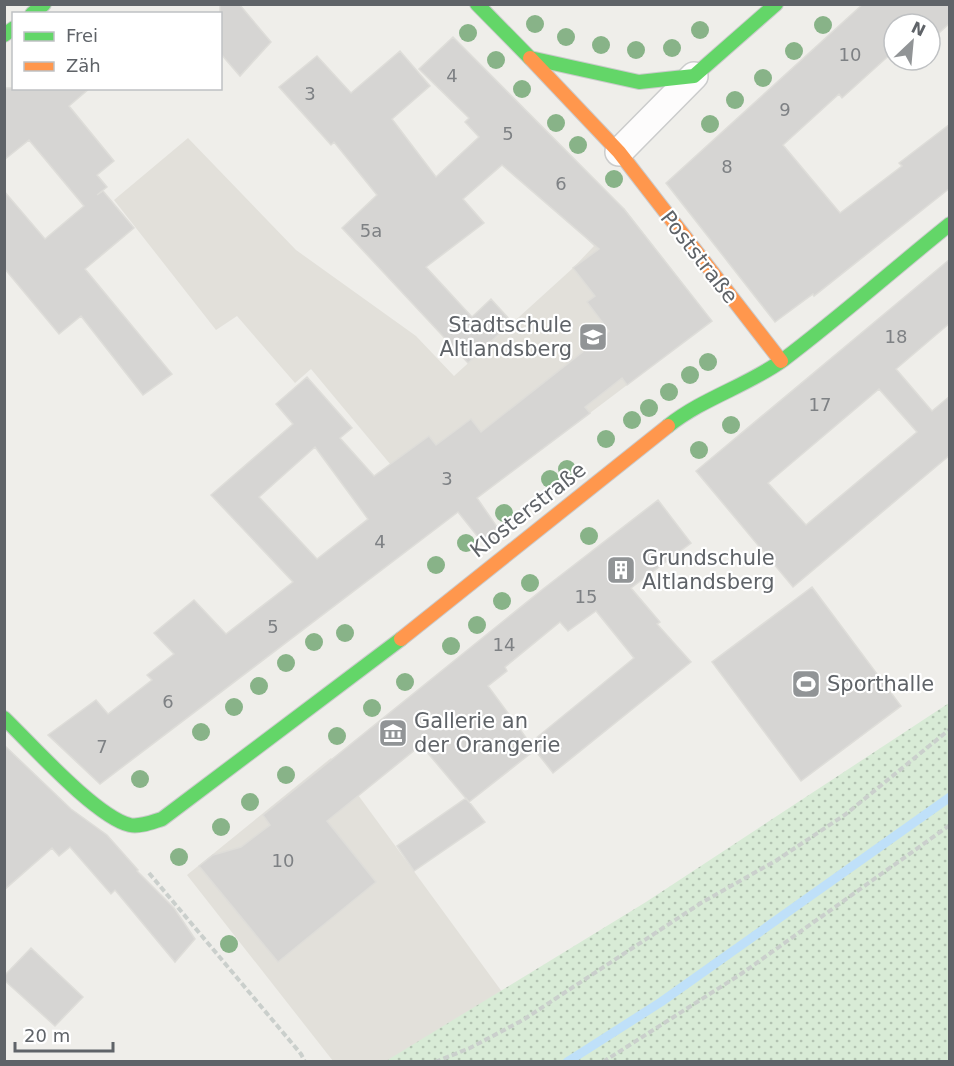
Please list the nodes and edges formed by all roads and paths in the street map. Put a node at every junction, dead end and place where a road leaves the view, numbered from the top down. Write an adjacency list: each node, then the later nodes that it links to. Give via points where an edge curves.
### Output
1 (477, 4): 3 (street, Poststraße)
2 (776, 4): 4 (street)
3 (530, 58): 4 (street, via 639,82); 5 (street, Poststraße)
4 (694, 76): 5 (street)
5 (619, 152): 7 (street, Poststraße)
6 (950, 224): 7 (street, Klosterstraße)
7 (781, 361): 8 (street, Klosterstraße, via 693,408 399,640 162,819 132,826 105,813)
8 (4, 718)
9 (950, 729): 13 (path, via 846,814 777,860 701,903 523,1020)
10 (950, 825): 14 (path, via 741,974)
11 (149, 873): 12 (path)
12 (305, 1062)
13 (435, 1062)
14 (603, 1062)

